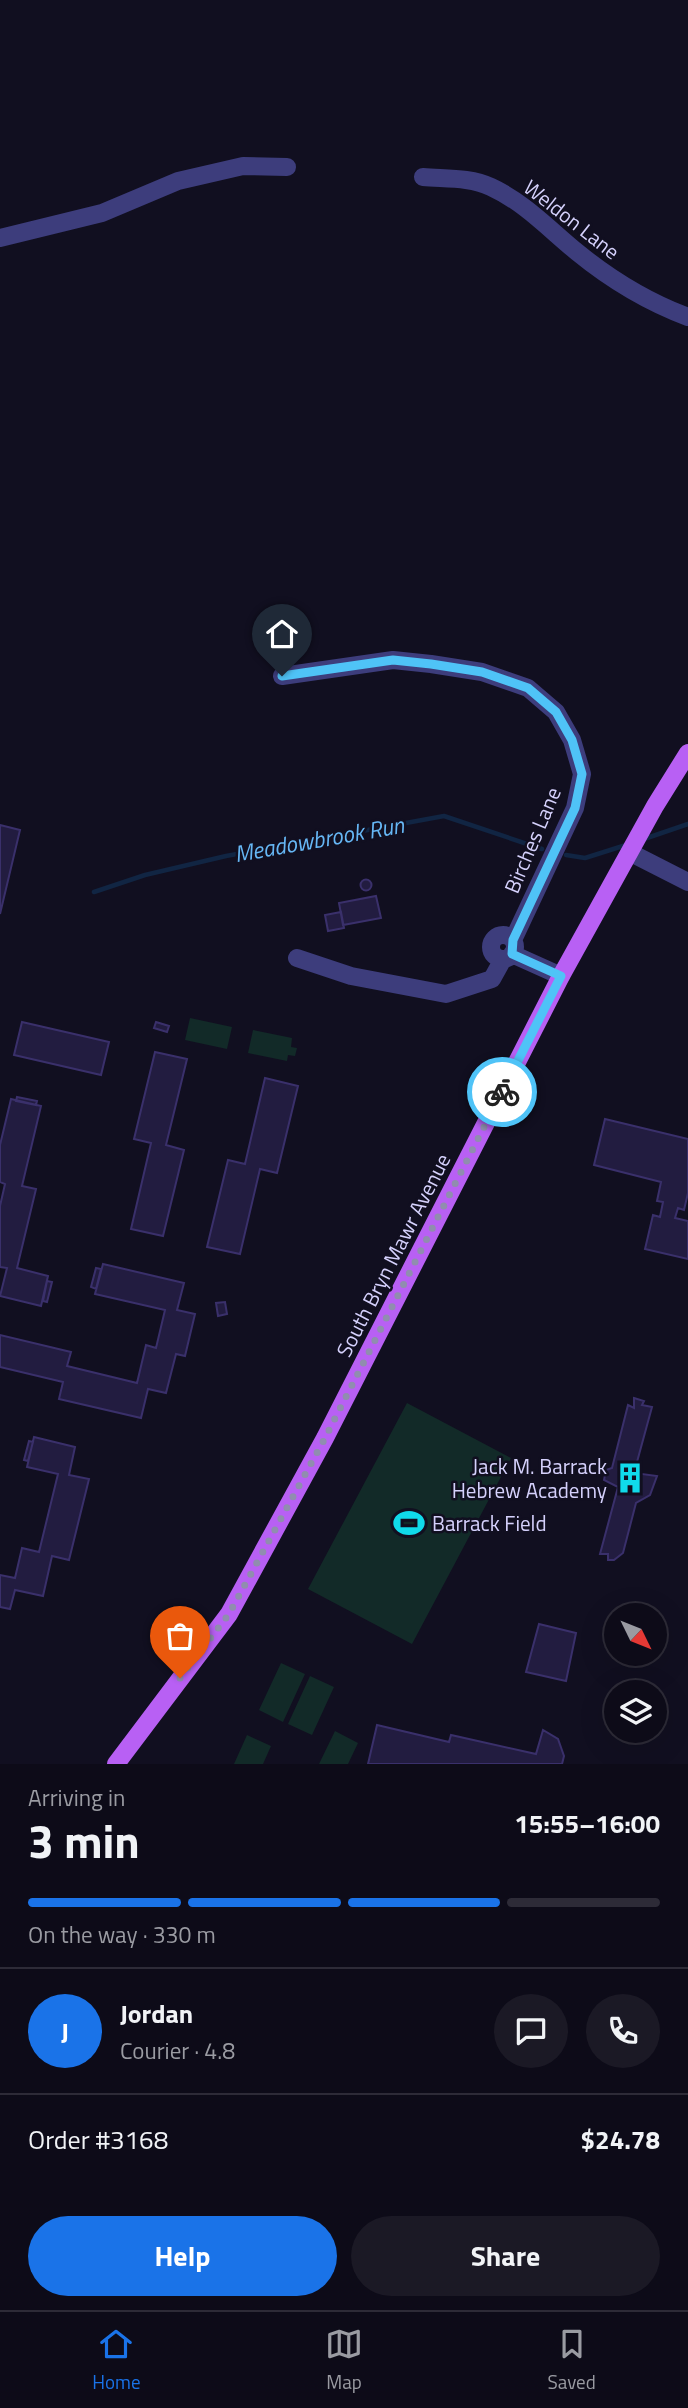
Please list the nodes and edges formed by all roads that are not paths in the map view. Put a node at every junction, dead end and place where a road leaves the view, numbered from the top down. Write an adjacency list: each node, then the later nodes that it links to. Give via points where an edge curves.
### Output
1 (287, 167): 3 (street, via 243,166 178,181 102,213)
2 (423, 177): 4 (street, Weldon Lane, via 492,187 603,273)
3 (0, 238)
4 (688, 317)
5 (282, 676): 9 (street, Birches Lane, via 393,660 431,664 482,672 528,688 556,712 572,740 582,774 575,808)
6 (688, 753): 7 (main road, South Bryn Mawr Avenue)
7 (633, 849): 8 (street); 11 (main road, South Bryn Mawr Avenue)
8 (688, 882)
9 (509, 951): 10 (street, Birches Lane, via 492,979 446,994 351,976); 11 (street)
10 (297, 958)
11 (561, 976): 12 (main road, South Bryn Mawr Avenue, via 325,1438 229,1614)
12 (116, 1764)

